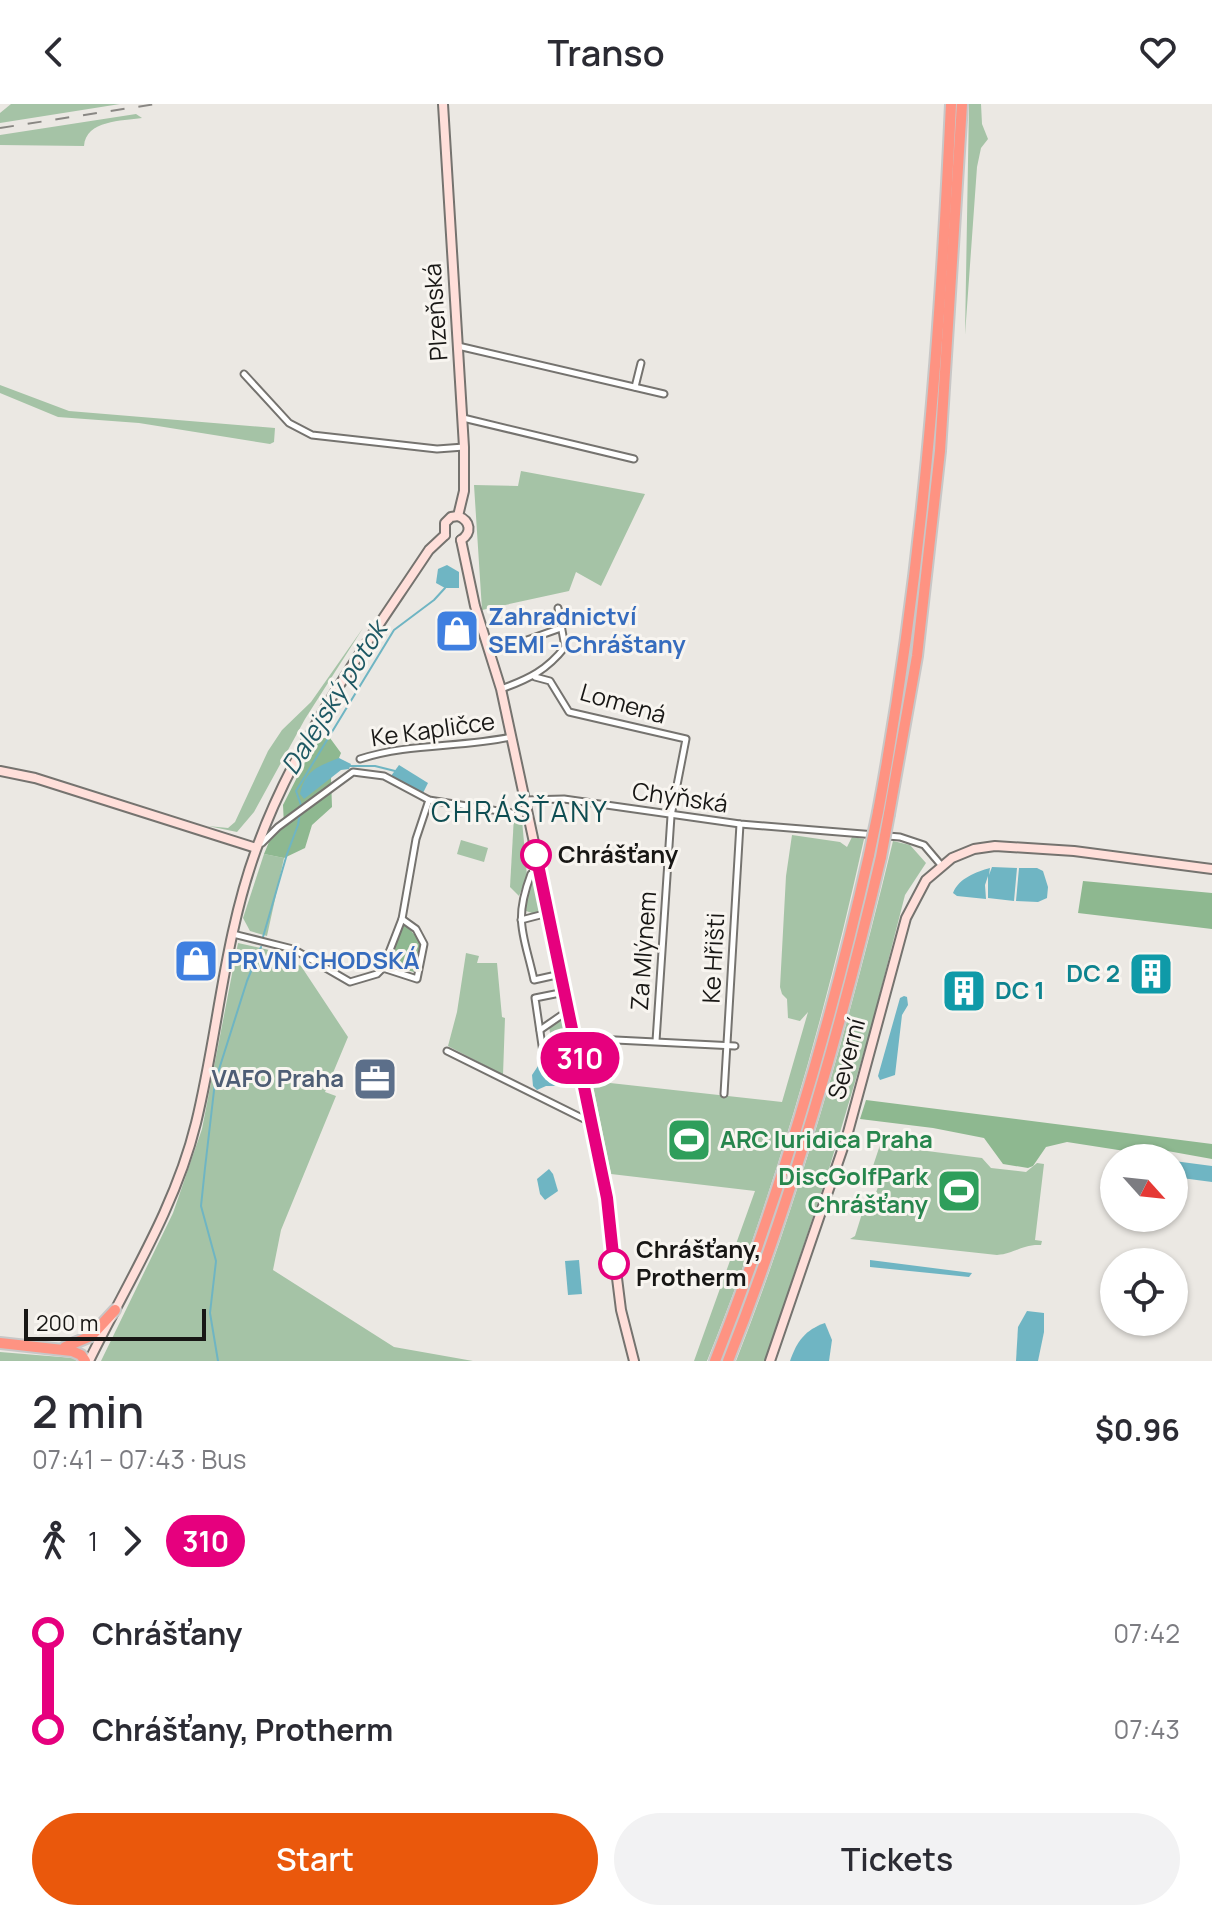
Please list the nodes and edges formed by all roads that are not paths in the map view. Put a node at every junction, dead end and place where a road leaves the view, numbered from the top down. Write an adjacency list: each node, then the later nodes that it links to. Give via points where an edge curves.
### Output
1 (443, 104): 4 (street, Plzeňská)
2 (951, 104): 26 (highway, via 939,328 917,572)
3 (962, 104): 26 (highway, via 940,451 917,656)
4 (458, 346): 7 (street); 9 (street, Plzeňská)
5 (641, 363): 7 (street)
6 (244, 374): 10 (street, via 289,423 312,435 437,449)
7 (635, 387): 8 (street)
8 (664, 394)
9 (463, 418): 10 (street, Plzeňská); 11 (street)
10 (464, 447): 12 (street, Plzeňská)
11 (634, 459)
12 (458, 516): 13 (street, Plzeňská, via 445,523); 14 (street, Plzeňská, via 469,528)
13 (445, 535): 14 (street); 29 (street, via 429,550 319,721)
14 (461, 540): 17 (street, Plzeňská)
15 (558, 608): 16 (street)
16 (561, 628): 17 (street); 18 (street, via 565,647)
17 (490, 653): 19 (street, Plzeňská)
18 (535, 677): 19 (street); 27 (street, Lomená, via 550,681 569,712 686,739)
19 (501, 689): 20 (street, Plzeňská)
20 (512, 736): 21 (street, Ke Kapličce, via 389,750); 24 (street, Plzeňská)
21 (360, 759)
22 (0, 771): 29 (street)
23 (429, 800): 25 (street); 29 (street, via 384,776 353,772); 35 (street, via 416,839)
24 (525, 800): 27 (street, Chýňská, via 564,799); 33 (street, Plzeňská)
25 (512, 813)
26 (884, 813): 30 (highway, bridge)
27 (671, 816): 28 (street, Chýňská); 44 (street, Za Mlýnem)
28 (740, 824): 31 (street, Chýňská, via 900,837 924,845); 45 (street, Ke Hřišti)
29 (256, 848): 37 (street)
30 (875, 856): 56 (highway, via 789,1157); 57 (highway, via 850,985 800,1161)
31 (941, 865): 32 (street, via 974,849 995,846); 58 (street, Severní, via 918,891 906,918 847,1136)
32 (1212, 869)
33 (540, 875): 34 (street, Plzeňská); 36 (street, via 531,874 520,902)
34 (548, 913): 36 (street); 39 (street, Plzeňská)
35 (402, 919): 38 (street); 38 (street, via 424,944 417,979)
36 (521, 920): 39 (street, via 534,980)
37 (233, 934): 38 (street, via 293,949 350,982); 51 (street, via 196,1125 166,1212)
38 (383, 968)
39 (561, 974): 40 (street, Plzeňská)
40 (565, 992): 41 (street, Plzeňská); 42 (street, via 535,998)
41 (569, 1010): 42 (street); 43 (street, Plzeňská)
42 (540, 1030): 48 (street, via 544,1059)
43 (576, 1038): 44 (street); 48 (street, Plzeňská)
44 (656, 1041): 45 (street)
45 (727, 1045): 46 (street); 49 (street, Ke Hřišti)
46 (735, 1046)
47 (447, 1051): 50 (street, via 584,1119)
48 (582, 1069): 50 (street, Plzeňská)
49 (724, 1094)
50 (592, 1118): 55 (street, Plzeňská, via 621,1310)
51 (115, 1310): 53 (highway, via 82,1341); 54 (street)
52 (0, 1343): 53 (highway)
53 (47, 1348): 54 (highway, via 77,1352)
54 (87, 1361)
55 (634, 1361)
56 (715, 1361)
57 (728, 1361)
58 (770, 1361)

